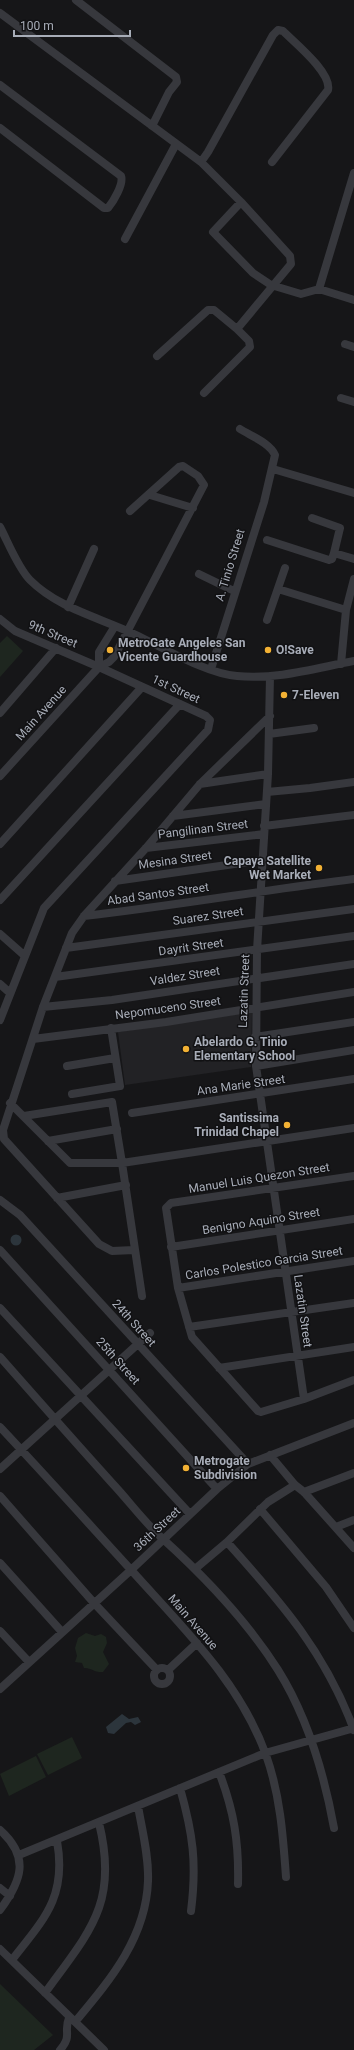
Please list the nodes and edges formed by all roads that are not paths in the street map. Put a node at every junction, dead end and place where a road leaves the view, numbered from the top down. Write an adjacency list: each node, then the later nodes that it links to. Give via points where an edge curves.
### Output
1 (76, 0): 4 (street, via 176,78 177,82 169,92)
2 (0, 13): 4 (street)
3 (0, 85): 5 (street, via 121,176 122,182 108,208 104,208)
4 (152, 126): 6 (street)
5 (0, 128)
6 (176, 144): 7 (street); 11 (street)
7 (201, 162): 8 (street, via 265,48 273,35 280,30 324,73 329,85 328,90); 10 (street)
8 (272, 162)
9 (354, 173): 13 (street)
10 (241, 202): 12 (street, via 291,259 291,264); 12 (street, via 213,232 253,273)
11 (125, 239)
12 (271, 285): 13 (street, via 301,294); 15 (street)
13 (319, 289): 14 (street)
14 (354, 300)
15 (237, 329): 18 (street, via 214,310 208,310); 19 (street, via 249,342 250,347)
16 (345, 344): 17 (street)
17 (354, 347)
18 (157, 356)
19 (204, 393)
20 (341, 398): 21 (street)
21 (354, 402)
22 (240, 429): 23 (street, via 273,451)
23 (273, 469): 24 (street); 38 (street, A. Tinio Street)
24 (354, 493)
25 (150, 495): 26 (street); 26 (street, Main Avenue, via 183,466 198,476 204,485); 27 (street)
26 (193, 508): 44 (street, Main Avenue)
27 (130, 511)
28 (312, 518): 32 (street, via 340,528)
29 (0, 527): 40 (street, via 28,578 45,593)
30 (267, 540): 32 (street, via 329,560)
31 (94, 549): 40 (street)
32 (334, 553): 33 (street)
33 (354, 559)
34 (285, 568): 37 (street)
35 (199, 574): 38 (street)
36 (354, 579): 39 (street)
37 (278, 589): 39 (street); 42 (street)
38 (234, 591): 49 (street, A. Tinio Street)
39 (349, 605): 47 (street)
40 (68, 607): 43 (street)
41 (0, 619): 45 (street, 9th Street, via 15,631)
42 (267, 620)
43 (115, 626): 44 (street); 48 (street, via 102,647)
44 (128, 631): 48 (street, Main Avenue, via 114,657); 49 (street)
45 (56, 648): 48 (street, 9th Street); 53 (street)
46 (354, 661): 47 (street)
47 (341, 664): 50 (street)
48 (99, 666): 51 (street, 1st Street); 58 (street, Main Avenue)
49 (211, 669): 50 (street, via 236,676)
50 (270, 676): 54 (street, Lazatin Street)
51 (142, 687): 52 (street, 1st Street); 66 (street)
52 (180, 704): 72 (street); 80 (street, 1st Street, via 206,716 210,720 208,730 44,908)
53 (2, 708)
54 (270, 716): 56 (street, Lazatin Street); 60 (street)
55 (314, 728): 56 (street)
56 (269, 734): 57 (street, Lazatin Street)
57 (268, 774): 60 (street); 61 (street, Lazatin Street)
58 (0, 776)
59 (354, 782): 61 (street)
60 (200, 784): 64 (street)
61 (267, 792): 62 (street, Lazatin Street)
62 (266, 804): 64 (street); 65 (street, Lazatin Street)
63 (354, 815): 65 (street, Pangilinan Street)
64 (173, 816): 67 (street)
65 (264, 830): 67 (street, Pangilinan Street); 68 (street, Lazatin Street)
66 (0, 844)
67 (146, 848): 70 (street)
68 (262, 860): 70 (street, Mesina Street); 71 (street, Lazatin Street)
69 (354, 879): 71 (street, Abad Santos Street)
70 (115, 881): 74 (street)
71 (260, 890): 74 (street, Abad Santos Street, via 166,906); 75 (street, Lazatin Street)
72 (0, 900)
73 (354, 909): 75 (street, Suarez Street)
74 (84, 916): 78 (street, via 72,933)
75 (260, 921): 78 (street, Suarez Street); 79 (street, Lazatin Street)
76 (0, 934): 80 (street)
77 (354, 936): 79 (street, Dayrit Street)
78 (66, 948): 82 (street)
79 (257, 950): 82 (street, Dayrit Street); 83 (street, Lazatin Street)
80 (25, 956): 86 (street)
81 (354, 964): 83 (street, Valdez Street)
82 (55, 977): 87 (street)
83 (257, 977): 87 (street, Valdez Street, via 112,1000); 88 (street, Lazatin Street)
84 (0, 984): 86 (street)
85 (354, 992): 88 (street, Nepomuceno Street)
86 (10, 993): 89 (street)
87 (43, 1007): 93 (street)
88 (255, 1008): 91 (street, Nepomuceno Street); 92 (street, Lazatin Street)
89 (0, 1020)
90 (354, 1022): 92 (street)
91 (111, 1028): 93 (street, Nepomuceno Street); 95 (street)
92 (255, 1037): 97 (street, Lazatin Street)
93 (33, 1038): 101 (street)
94 (354, 1050): 97 (street)
95 (115, 1058): 96 (street); 99 (street, via 120,1086)
96 (67, 1066)
97 (256, 1066): 100 (street, Lazatin Street)
98 (354, 1079): 100 (street, Ana Marie Street)
99 (72, 1094)
100 (258, 1095): 102 (street, Ana Marie Street); 107 (street, Lazatin Street)
101 (10, 1103): 103 (street); 112 (street, via 2,1135)
102 (132, 1113)
103 (24, 1116): 105 (street, via 109,1101 113,1104); 106 (street)
104 (354, 1128): 107 (street)
105 (117, 1129): 106 (street); 108 (street)
106 (48, 1141): 108 (street, via 70,1163)
107 (265, 1142): 108 (street); 111 (street, Lazatin Street)
108 (122, 1163): 110 (street)
109 (354, 1176): 111 (street, Manuel Luis Quezon Street)
110 (126, 1185): 112 (street); 118 (street)
111 (272, 1189): 115 (street, Lazatin Street); 116 (street, Manuel Luis Quezon Street, via 168,1205 166,1213)
112 (57, 1198): 118 (street, via 99,1244 112,1251)
113 (1, 1202): 128 (street, 24th Street, via 20,1215)
114 (354, 1219): 115 (street, Benigno Aquino Street)
115 (278, 1231): 116 (street, Benigno Aquino Street); 120 (street, Lazatin Street)
116 (171, 1247): 121 (street)
117 (0, 1250): 133 (street, 25th Street)
118 (134, 1250): 122 (street)
119 (354, 1261): 120 (street, Carlos Polestico Garcia Street)
120 (285, 1272): 121 (street, Carlos Polestico Garcia Street); 125 (street, Lazatin Street)
121 (178, 1288): 126 (street)
122 (142, 1296)
123 (354, 1304): 125 (street)
124 (0, 1308): 135 (street)
125 (291, 1312): 126 (street); 131 (street, Lazatin Street)
126 (189, 1328): 132 (street, via 194,1340)
127 (150, 1333): 128 (street)
128 (138, 1345): 133 (street); 142 (street, 24th Street)
129 (354, 1347): 131 (street)
130 (0, 1356): 137 (street)
131 (297, 1356): 132 (street); 136 (street, Lazatin Street)
132 (219, 1368): 136 (street, via 260,1412)
133 (110, 1370): 135 (street); 146 (street, 25th Street)
134 (354, 1380): 136 (street)
135 (82, 1395): 137 (street); 150 (street)
136 (304, 1399)
137 (54, 1420): 140 (street); 153 (street)
138 (354, 1423): 141 (street, 36th Street)
139 (0, 1427): 140 (street, Main Avenue)
140 (21, 1450): 143 (street); 158 (street, Main Avenue)
141 (270, 1455): 142 (street, 36th Street); 145 (street)
142 (248, 1464): 146 (street, 36th Street)
143 (0, 1469)
144 (354, 1473): 147 (street)
145 (295, 1485): 147 (street); 149 (street)
146 (218, 1489): 150 (street, 36th Street)
147 (304, 1492): 152 (street)
148 (0, 1496): 159 (street)
149 (260, 1509): 154 (street); 160 (street, via 326,1587)
150 (190, 1514): 153 (street, 36th Street)
151 (354, 1520): 152 (street)
152 (336, 1527): 155 (street)
153 (163, 1539): 157 (street); 158 (street, 36th Street)
154 (227, 1542): 157 (street); 168 (street, via 309,1640 334,1682)
155 (354, 1548)
156 (0, 1563): 162 (street)
157 (195, 1569): 169 (street, via 241,1621 278,1670)
158 (131, 1570): 159 (street, 36th Street); 163 (street, Main Avenue)
159 (94, 1603): 162 (street, 36th Street); 165 (street)
160 (354, 1628)
161 (0, 1631): 164 (street)
162 (62, 1632): 164 (street, 36th Street)
163 (197, 1643): 166 (street); 170 (street, Main Avenue, via 234,1691)
164 (29, 1662): 167 (street, 36th Street)
165 (157, 1670): 166 (street); 166 (street, via 153,1678 161,1684 165,1684 170,1677)
166 (168, 1670)
167 (0, 1689)
168 (354, 1728): 169 (street)
169 (312, 1740): 170 (street); 175 (street, via 326,1786)
170 (265, 1753): 171 (street); 179 (street, Main Avenue, via 280,1804)
171 (219, 1772): 172 (street); 180 (street, via 233,1812 237,1836)
172 (180, 1788): 173 (street); 184 (street, via 194,1847)
173 (138, 1806): 174 (street); 188 (street, via 148,1880 144,1913 132,1943 110,1980)
174 (99, 1824): 177 (street); 187 (street, via 106,1866 105,1885 97,1915)
175 (334, 1828)
176 (0, 1830): 178 (street, via 12,1842)
177 (57, 1841): 178 (street); 186 (street, via 60,1870 55,1897 46,1914)
178 (19, 1855): 182 (street, via 20,1873)
179 (286, 1877)
180 (238, 1884)
181 (0, 1888): 182 (street)
182 (10, 1896): 183 (street)
183 (0, 1910)
184 (191, 1911)
185 (0, 1949): 186 (street)
186 (12, 1960): 187 (street)
187 (45, 1993): 188 (street)
188 (72, 2020): 189 (street, via 67,2023 68,2039); 190 (street)
189 (60, 2050)
190 (104, 2050)

